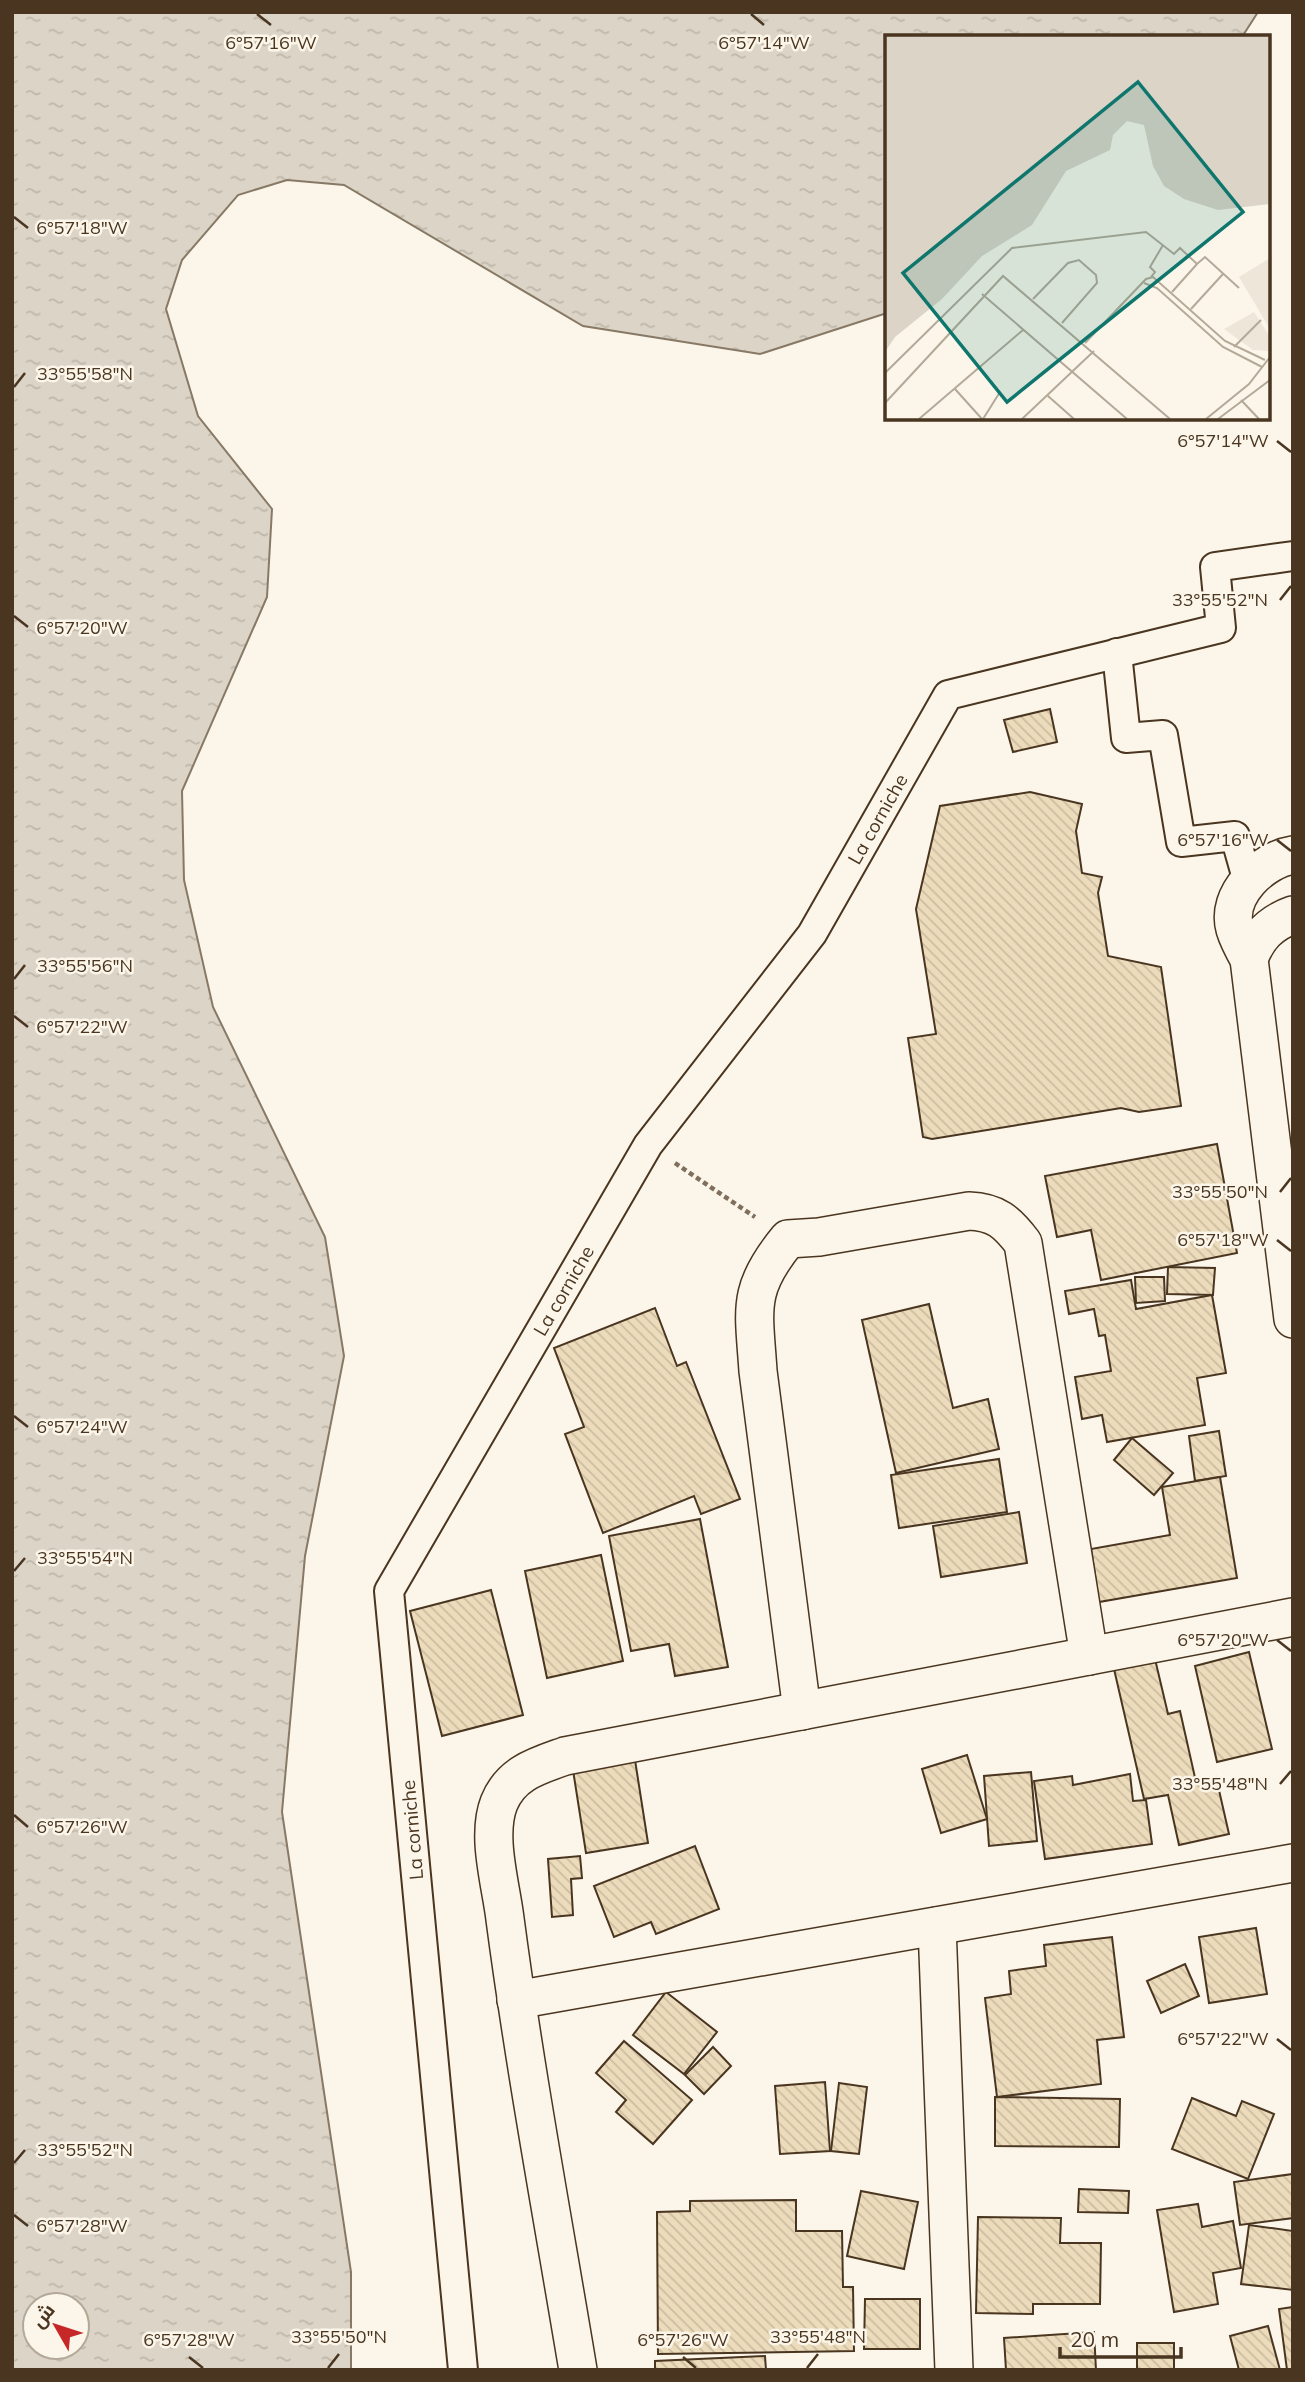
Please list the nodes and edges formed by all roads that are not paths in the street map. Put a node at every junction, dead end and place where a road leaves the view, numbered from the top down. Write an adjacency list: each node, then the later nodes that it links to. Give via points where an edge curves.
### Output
1 (1293, 556): 2 (street, La corniche, via 1215,567 1221,628)
2 (1117, 653): 4 (street, via 1126,738 1163,734 1181,842 1236,836); 14 (street, La corniche, via 948,695 812,934 648,1145 389,1591)
3 (1293, 855): 4 (street, via 1270,862)
4 (1248, 882): 6 (street, via 1235,912 1234,928)
5 (1293, 915): 6 (street, via 1267,930)
6 (1249, 959): 7 (street)
7 (1293, 1319)
8 (1293, 1617): 9 (street)
9 (1089, 1656): 10 (street); 10 (street, via 1024,1243 1007,1222 988,1212 969,1211 788,1239 757,1285 754,1318)
10 (802, 1711): 13 (street, via 565,1756 527,1770 509,1784 498,1805 495,1833)
11 (1293, 1863): 12 (street)
12 (937, 1926): 13 (street); 16 (street)
13 (516, 2000): 15 (street)
14 (463, 2370)
15 (578, 2370)
16 (954, 2370)

